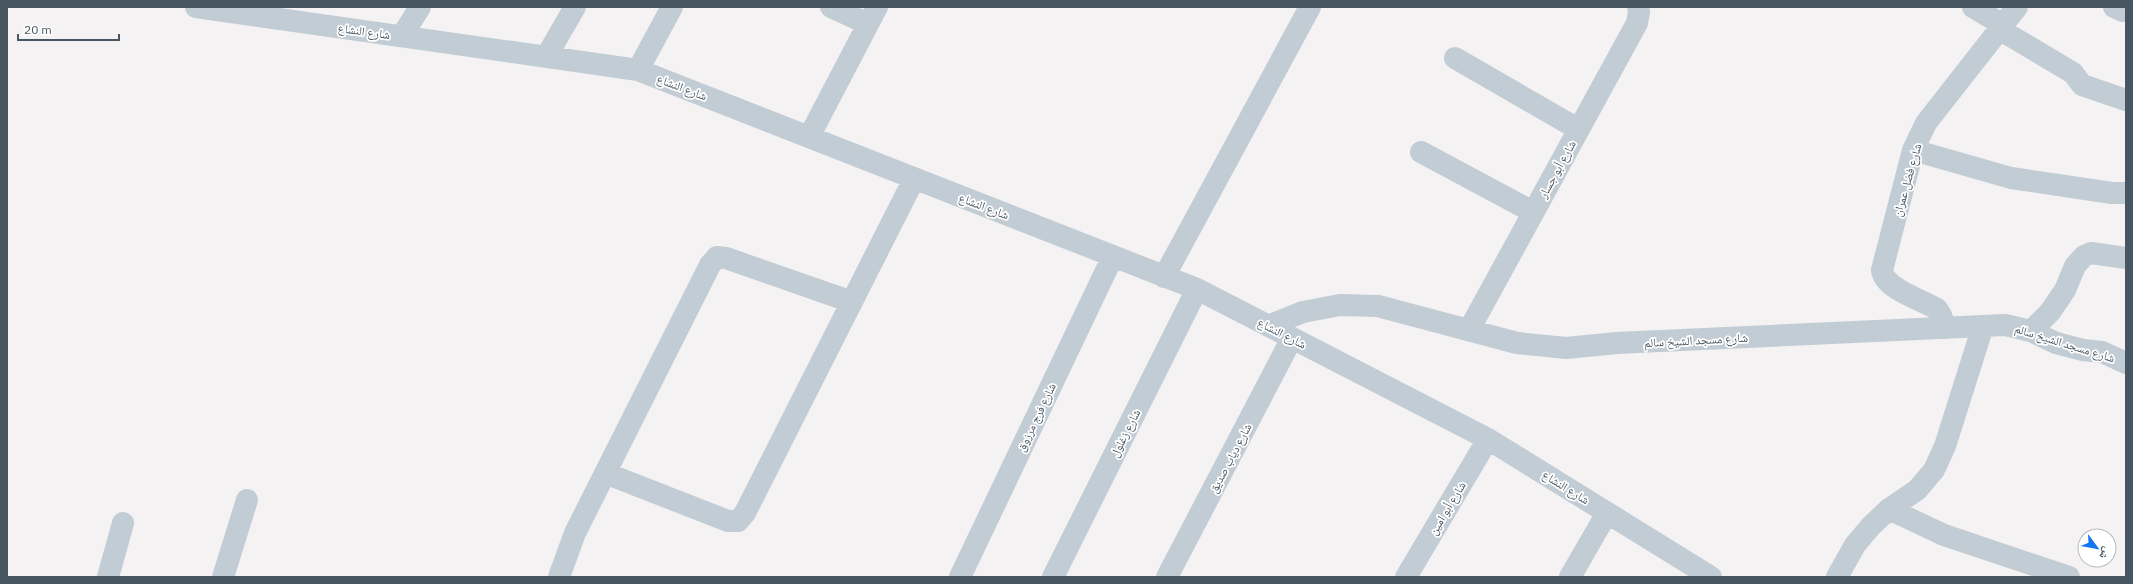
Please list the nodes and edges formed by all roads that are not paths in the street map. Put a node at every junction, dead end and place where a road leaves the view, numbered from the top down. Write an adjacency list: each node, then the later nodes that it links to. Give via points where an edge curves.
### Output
1 (196, 7): 12 (street, شارع النشاع)
2 (420, 7): 12 (street)
3 (575, 7): 13 (street)
4 (672, 7): 15 (street)
5 (832, 7): 10 (street)
6 (1310, 7): 26 (street)
7 (1638, 7): 17 (street, شارع أبو جسار, via 1637,23)
8 (1973, 7): 11 (street)
9 (2017, 7): 11 (street, شارع فضل عمران)
10 (873, 16): 18 (street)
11 (2001, 27): 16 (street, via 2074,73 2082,85); 19 (street, شارع فضل عمران, via 1926,123)
12 (402, 36): 13 (street, شارع النشاع)
13 (546, 57): 15 (street, شارع النشاع)
14 (1455, 58): 17 (street)
15 (638, 70): 18 (street, شارع النشاع)
16 (2126, 100)
17 (1578, 129): 23 (street, شارع أبو جسار)
18 (809, 137): 21 (street, شارع النشاع)
19 (1913, 150): 22 (street, via 2011,178); 31 (street, شارع فضل عمران, via 1882,270 1890,284 1937,309 1942,315)
20 (1421, 152): 23 (street)
21 (914, 179): 24 (street, شارع النشاع); 28 (street)
22 (2126, 193)
23 (1533, 212): 32 (street, شارع أبو جسار)
24 (1113, 256): 26 (street, شارع النشاع); 45 (street, شارع فرج مرزوق)
25 (2126, 258): 33 (street, via 2091,253 2084,256 2075,266 2065,290 2050,312)
26 (1164, 277): 27 (street, شارع النشاع)
27 (1197, 289): 29 (street, شارع النشاع); 46 (street, شارع زغلول)
28 (852, 302): 37 (street, via 717,257 710,265); 37 (street, via 745,513 738,521 728,521)
29 (1268, 326): 32 (street, شارع مسجد الشيخ سالم, via 1303,312 1340,305 1378,306); 34 (street, شارع النشاع)
30 (1984, 326): 31 (street, شارع مسجد الشيخ سالم); 33 (street, شارع مسجد الشيخ سالم, via 2005,325); 39 (street, via 1945,446 1934,470 1917,490)
31 (1945, 328): 32 (street, شارع مسجد الشيخ سالم, via 1617,343 1566,348 1517,343)
32 (1469, 330)
33 (2030, 331): 35 (street, شارع مسجد الشيخ سالم, via 2056,343 2102,352)
34 (1292, 338): 36 (street, شارع النشاع); 47 (street, شارع دياب صديق)
35 (2126, 363)
36 (1488, 439): 40 (street, شارع النشاع); 48 (street, شارع أبو امين)
37 (605, 473): 44 (street, via 575,534)
38 (246, 500): 43 (street)
39 (1889, 509): 51 (street, via 1855,545); 52 (street, via 1944,535)
40 (1607, 513): 49 (street); 50 (street, شارع النشاع)
41 (123, 523): 42 (street)
42 (108, 577)
43 (223, 577)
44 (559, 577)
45 (960, 577)
46 (1053, 577)
47 (1167, 577)
48 (1406, 577)
49 (1570, 577)
50 (1711, 577)
51 (1837, 577)
52 (2068, 577)

